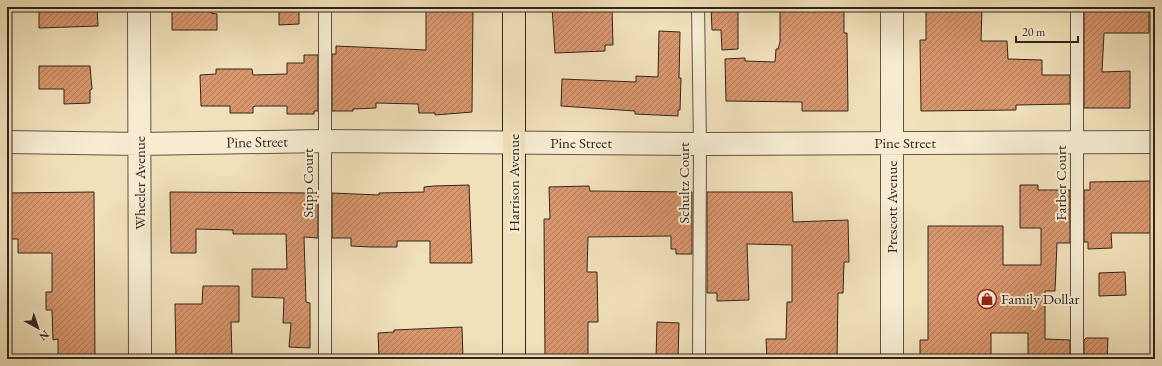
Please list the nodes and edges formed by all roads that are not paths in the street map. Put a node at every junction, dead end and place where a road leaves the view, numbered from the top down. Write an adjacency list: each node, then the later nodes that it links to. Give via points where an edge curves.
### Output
1 (139, 7): 13 (street, Wheeler Avenue)
2 (325, 7): 7 (lane, Stipp Court)
3 (514, 7): 11 (main road, Harrison Avenue)
4 (698, 7): 14 (lane, Schultz Court)
5 (892, 7): 12 (street, Prescott Avenue)
6 (1077, 7): 9 (lane, Farber Court)
7 (324, 141): 11 (street, Pine Street); 13 (street, Pine Street); 16 (lane, Stipp Court)
8 (7, 142): 13 (street, Pine Street)
9 (1077, 142): 10 (street, Pine Street); 12 (street, Pine Street); 20 (lane, Farber Court)
10 (1155, 142)
11 (514, 143): 14 (street, Pine Street); 17 (main road, Harrison Avenue)
12 (892, 143): 14 (street, Pine Street); 19 (street, Prescott Avenue)
13 (140, 144): 15 (street, Wheeler Avenue)
14 (700, 144): 18 (lane, Schultz Court)
15 (140, 359)
16 (325, 359)
17 (514, 359)
18 (699, 359)
19 (892, 359)
20 (1076, 359)

